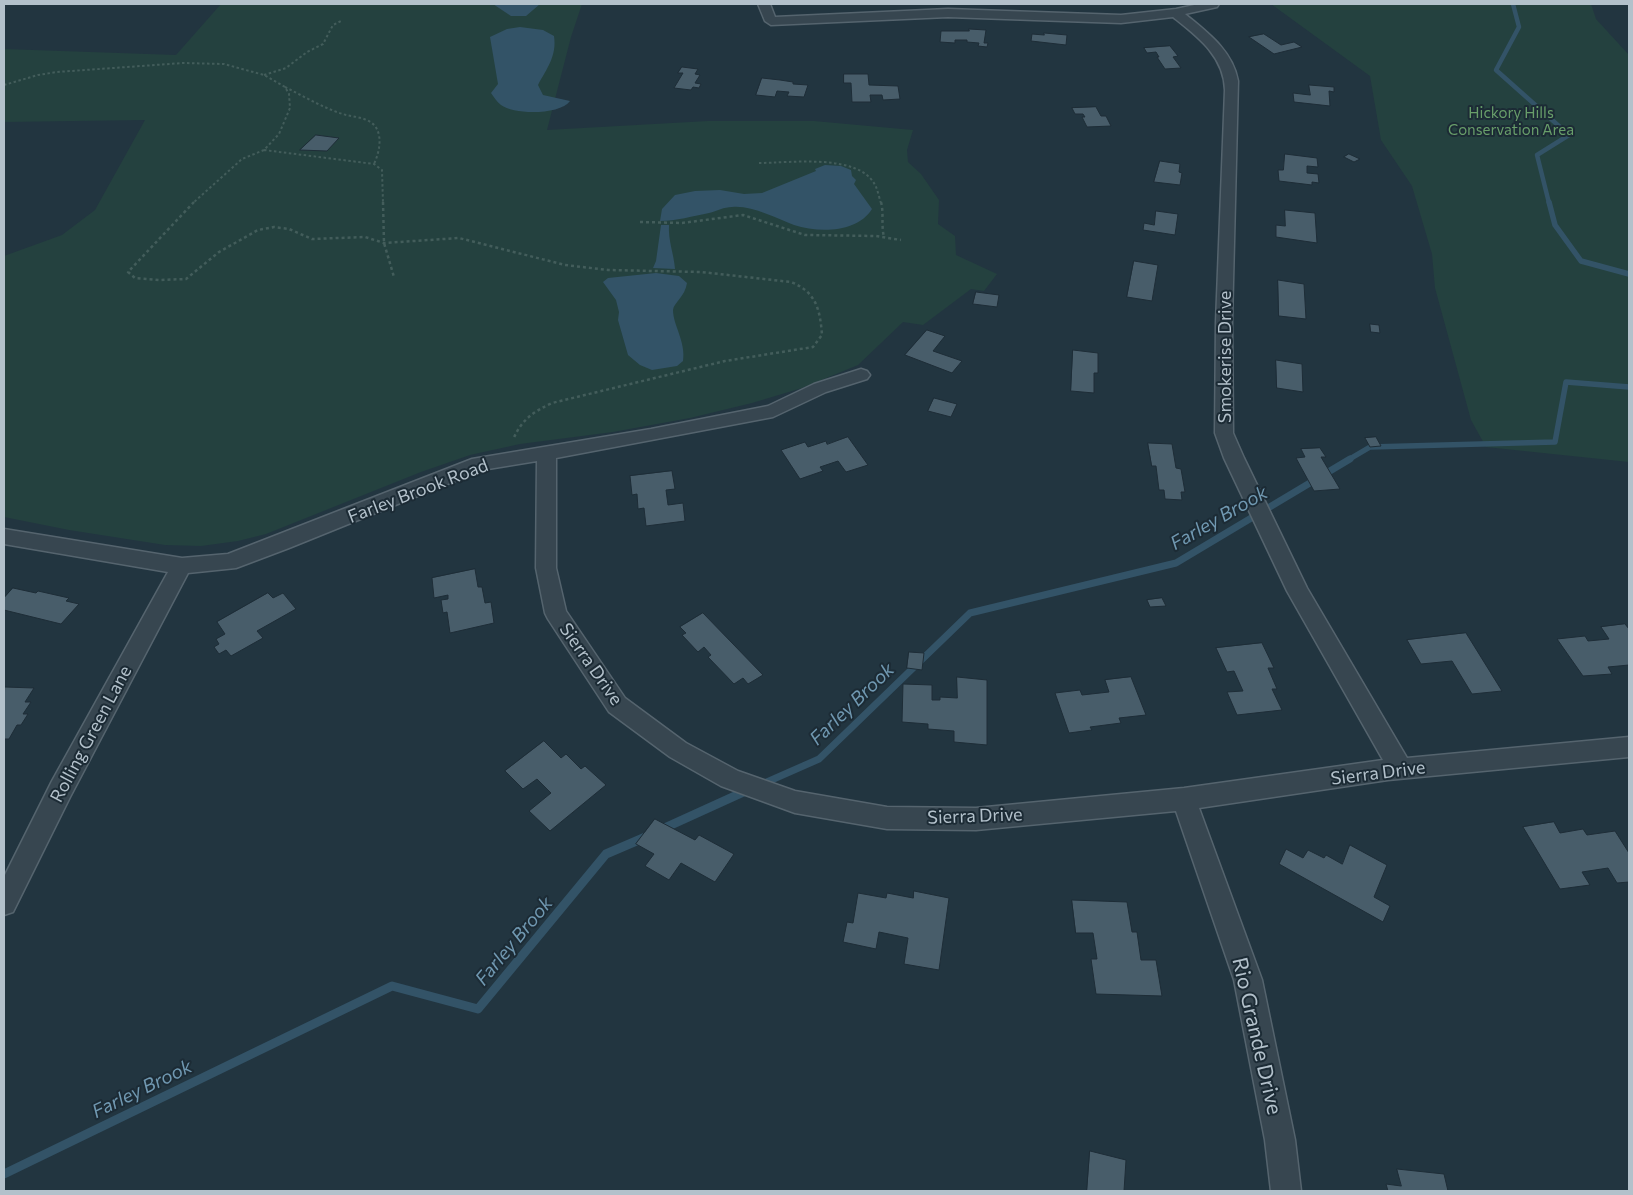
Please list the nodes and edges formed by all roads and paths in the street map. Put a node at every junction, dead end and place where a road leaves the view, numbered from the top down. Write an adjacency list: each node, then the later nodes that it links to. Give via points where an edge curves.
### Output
1 (764, 4): 3 (street, via 771,21 948,13 1121,19)
2 (1213, 4): 3 (street)
3 (1176, 13): 22 (street, Smokerise Drive, via 1210,43 1230,73 1232,108 1224,322 1224,433 1298,591)
4 (343, 20): 5 (path, via 333,25 327,40 296,63)
5 (264, 76): 6 (path, via 224,64 182,64 57,72); 7 (path)
6 (4, 85)
7 (285, 87): 8 (path, via 290,94 290,108 279,134); 10 (path, via 374,125 378,132 379,152)
8 (264, 150): 10 (path); 14 (path, via 242,159 202,194 128,272 134,278 186,279 218,252 258,230 274,227 289,228 312,239 364,238)
9 (759, 162): 12 (path, via 850,165 875,184 882,210)
10 (374, 164): 14 (path, via 382,170)
11 (640, 222): 12 (path, via 682,223 743,215 805,235)
12 (884, 237): 13 (path)
13 (901, 240)
14 (384, 243): 15 (path); 17 (path, via 460,238 565,265 608,270 756,276 791,282 814,296 822,335 813,347 725,361 552,403 530,413 518,427 512,442)
15 (394, 276)
16 (861, 375): 18 (street, Farley Brook Road, via 820,388 773,411)
17 (514, 447)
18 (546, 453): 20 (street, Farley Brook Road, via 479,464 228,562); 23 (street, Sierra Drive, via 546,568 556,614 617,706 678,750 730,779 795,802 887,818 976,819)
19 (4, 536): 20 (street, Farley Brook Road)
20 (182, 566): 24 (street, Rolling Green Lane, via 60,789)
21 (1629, 747): 22 (street, Sierra Drive)
22 (1401, 769): 23 (street, Sierra Drive)
23 (1184, 799): 25 (street, Rio Grande Drive, via 1248,980 1280,1140)
24 (4, 904)
25 (1286, 1191)

